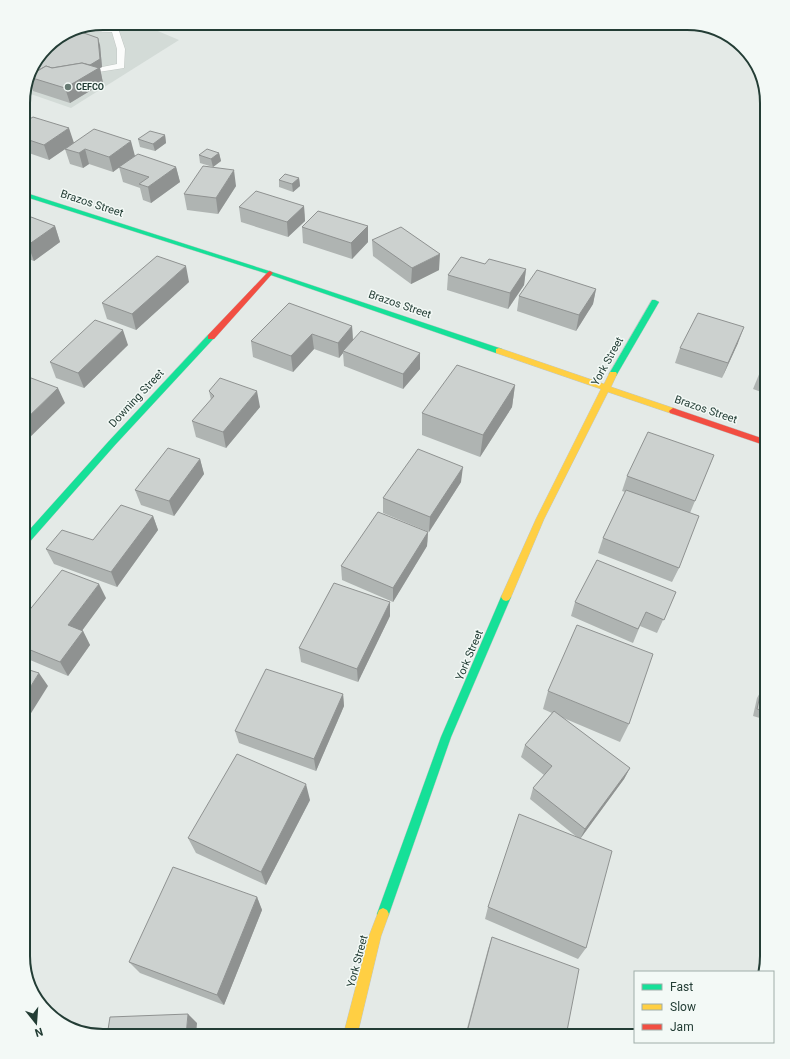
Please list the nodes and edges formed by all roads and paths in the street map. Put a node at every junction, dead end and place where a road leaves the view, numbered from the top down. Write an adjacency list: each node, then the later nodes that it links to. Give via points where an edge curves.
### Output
1 (116, 30): 3 (lane)
2 (116, 30): 4 (lane, via 121,66)
3 (88, 32)
4 (95, 71)
5 (30, 196): 6 (street, Brazos Street)
6 (270, 273): 8 (street, Brazos Street); 10 (street, Downing Street, via 112,442)
7 (655, 302): 8 (street, York Street)
8 (606, 387): 9 (street, Brazos Street); 11 (street, York Street, via 540,520 446,737 375,936)
9 (760, 440)
10 (30, 535)
11 (352, 1029)

